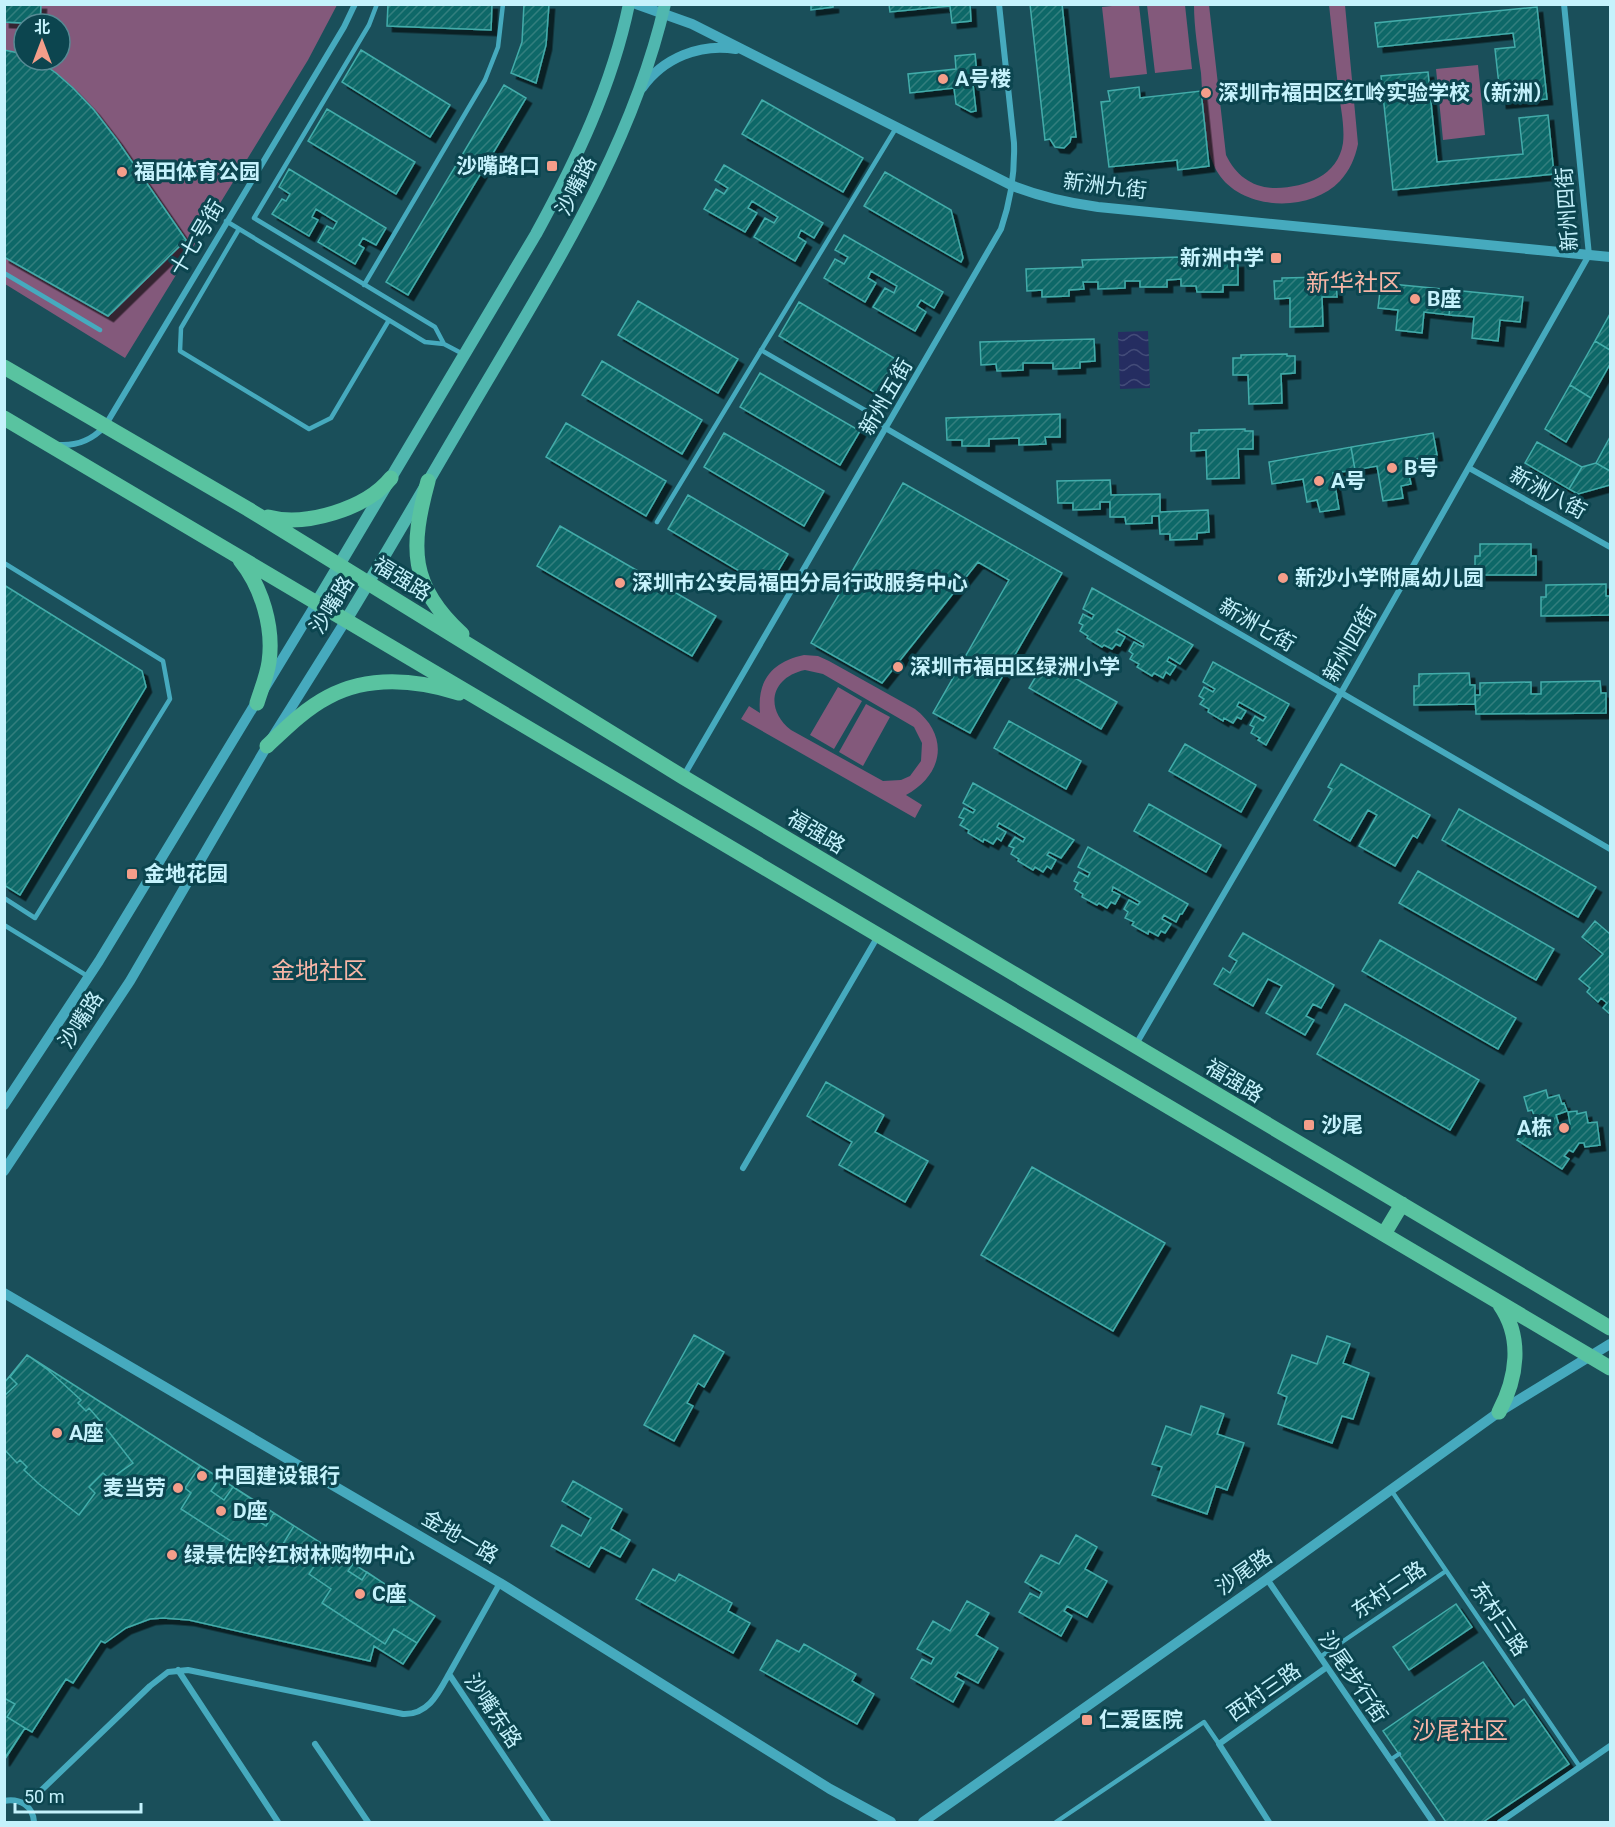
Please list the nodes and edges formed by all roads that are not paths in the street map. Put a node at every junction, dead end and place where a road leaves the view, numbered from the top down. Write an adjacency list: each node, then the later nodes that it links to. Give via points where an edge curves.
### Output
1 (355, 4): 13 (street, 十七号街)
2 (377, 4): 18 (lane, via 369,25 254,218)
3 (503, 4): 18 (lane, via 498,47 485,80)
4 (629, 4): 23 (main road, 沙嘴路, via 607,81 578,155)
5 (636, 4): 8 (street, 新洲九街)
6 (999, 4): 12 (street, 新州五街, via 1014,143)
7 (1563, 4): 15 (street, 新州四街)
8 (664, 9): 9 (street, 新洲九街); 10 (main road, 沙嘴路)
9 (747, 52): 10 (street, via 713,47 683,55 652,75); 11 (street, 新洲九街)
10 (635, 101): 31 (main road, 沙嘴路, via 618,146 580,222)
11 (896, 128): 12 (street, 新洲九街); 22 (lane)
12 (1012, 186): 15 (street, 新洲九街, via 1036,195 1098,207); 27 (street, 新州五街, via 1001,229)
13 (226, 221): 14 (lane); 26 (street, 十七号街)
14 (239, 229): 19 (lane); 19 (lane, via 181,327 180,351 309,429 331,418)
15 (1589, 255): 16 (street, 新洲九街); 29 (street, 新州四街)
16 (1611, 257)
17 (4, 273): 20 (lane)
18 (364, 285): 21 (lane, via 435,327)
19 (389, 320): 21 (lane, via 426,342)
20 (100, 330)
21 (444, 344): 23 (lane)
22 (761, 350): 27 (lane, via 870,413); 33 (lane)
23 (464, 355): 30 (main road, 沙嘴路)
24 (4, 367): 26 (main road, 福强路)
25 (4, 418): 28 (main road)
26 (105, 426): 28 (street, via 86,442); 32 (main road, 福强路)
27 (887, 429): 42 (street, 新洲七街); 46 (street, 新州五街)
28 (50, 444): 35 (main road)
29 (1469, 468): 34 (street, 新洲八街); 42 (street, 新州四街)
30 (391, 478): 32 (main road, via 363,500 313,518 277,520); 37 (main road, 沙嘴路)
31 (428, 482): 38 (main road, 沙嘴路); 41 (main road, via 416,530 421,574 434,604)
32 (248, 509): 37 (main road, 福强路)
33 (657, 522)
34 (1611, 547)
35 (237, 555): 39 (main road); 44 (main road, via 259,591 269,634 268,666)
36 (4, 563): 48 (lane, via 163,661 170,699 35,918)
37 (339, 565): 38 (main road, 福强路); 39 (main road, 沙嘴路)
38 (368, 584): 40 (main road, 沙嘴路); 41 (main road, 福强路)
39 (317, 602): 40 (main road); 44 (street, 沙嘴路)
40 (346, 620): 43 (main road); 45 (street, 沙嘴路)
41 (494, 662): 46 (main road, 福强路)
42 (1341, 693): 47 (street, 新洲七街); 52 (street, 新州四街)
43 (479, 699): 45 (main road, via 419,683 357,686 329,696); 50 (main road)
44 (257, 703): 51 (street, 沙嘴路)
45 (267, 746): 55 (street, 沙嘴路, via 130,981)
46 (683, 777): 52 (main road, 福强路)
47 (1611, 849)
48 (4, 898)
49 (4, 925): 51 (lane)
50 (879, 935): 54 (street); 57 (main road)
51 (89, 977): 53 (street, 沙嘴路)
52 (1135, 1047): 56 (main road, 福强路)
53 (4, 1105)
54 (742, 1168)
55 (4, 1171)
56 (1402, 1204): 57 (main road); 60 (main road, 福强路)
57 (1384, 1234): 59 (main road)
58 (4, 1293): 68 (street, 金地一路)
59 (1498, 1302): 62 (main road); 64 (main road, via 1509,1317 1515,1356 1512,1383)
60 (1611, 1328)
61 (1611, 1344): 62 (street, 沙尾路)
62 (1590, 1356): 63 (main road); 64 (street, 沙尾路)
63 (1611, 1368)
64 (1499, 1412): 65 (street, 沙尾路)
65 (1391, 1490): 66 (lane, 东村三路); 67 (street, 沙尾路)
66 (1446, 1570): 69 (lane, 东村二路); 78 (lane, 东村三路)
67 (1267, 1579): 69 (street, 沙尾步行街); 86 (street, 沙尾路)
68 (500, 1583): 72 (street, 沙嘴东路); 85 (street, 金地一路, via 830,1789)
69 (1320, 1657): 70 (street, 沙尾步行街)
70 (1327, 1667): 74 (street, 西村三路); 77 (street, 沙尾步行街)
71 (178, 1670): 72 (street, via 412,1715 430,1704); 80 (street, via 159,1678); 82 (street)
72 (449, 1674): 84 (street, 沙嘴东路)
73 (315, 1744): 83 (street)
74 (1220, 1744): 87 (lane, via 1204,1722); 88 (street)
75 (1611, 1746): 78 (street)
76 (1399, 1754): 77 (lane)
77 (1390, 1760): 89 (street, 沙尾步行街)
78 (1580, 1767): 90 (street)
79 (4, 1801): 80 (street)
80 (26, 1805): 81 (street)
81 (34, 1822)
82 (278, 1822)
83 (368, 1822)
84 (548, 1822)
85 (891, 1822)
86 (927, 1822)
87 (1056, 1822)
88 (1269, 1822)
89 (1432, 1822)
90 (1500, 1822)

